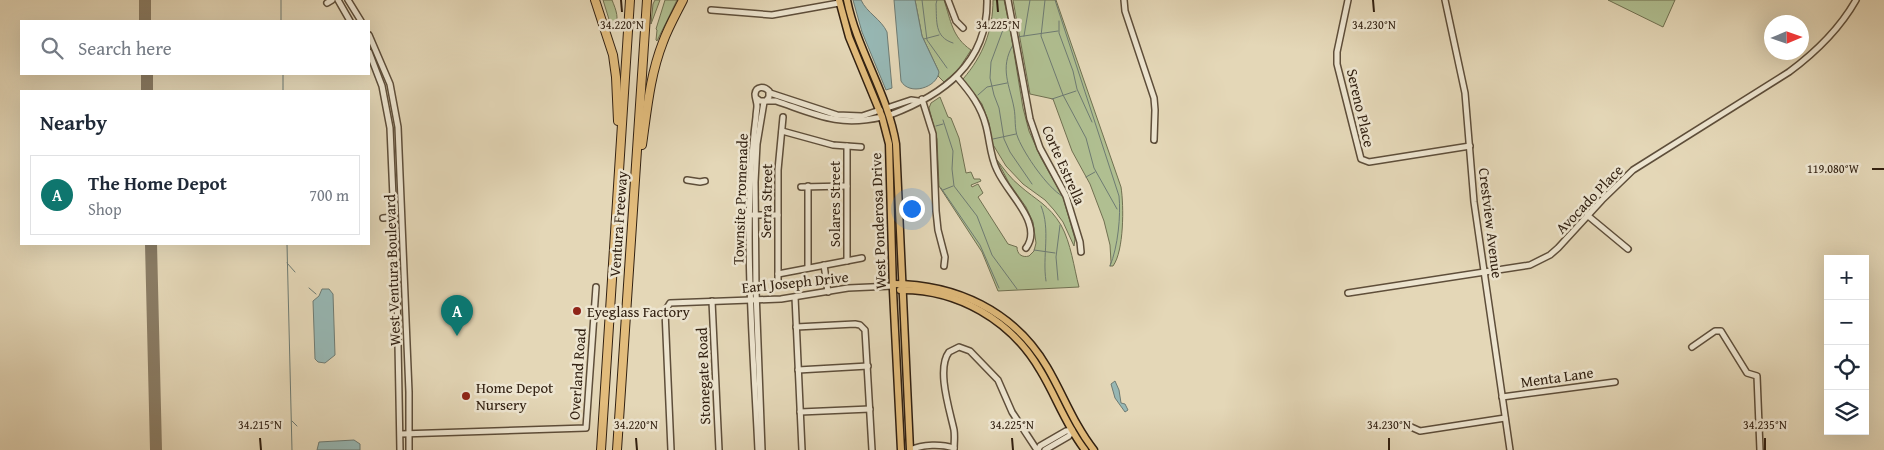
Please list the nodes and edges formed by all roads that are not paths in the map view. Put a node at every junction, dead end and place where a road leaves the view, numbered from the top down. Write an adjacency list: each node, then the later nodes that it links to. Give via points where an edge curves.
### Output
1 (338, 0): 17 (street)
2 (348, 0): 18 (street)
3 (595, 0): 35 (highway, via 613,55)
4 (630, 0): 35 (highway, Ventura Freeway)
5 (647, 0): 36 (highway, Ventura Freeway)
6 (683, 0): 36 (highway, via 658,57)
7 (948, 0): 19 (street, via 956,21)
8 (987, 0): 22 (street, via 981,40)
9 (1008, 0): 47 (street, Corte Estrella, via 1030,120 1040,148 1069,203)
10 (1124, 0): 31 (street, via 1154,98)
11 (1348, 0): 33 (street, Sereno Place, via 1337,64 1358,155 1369,162)
12 (1445, 0): 33 (street, Crestview Avenue, via 1465,93)
13 (1856, 0): 42 (street, Avocado Place, via 1840,24 1806,59 1633,170)
14 (839, 1): 15 (main road); 16 (street, via 772,15); 28 (main road, West Ponderosa Drive, via 851,43)
15 (847, 1): 27 (main road, West Ponderosa Drive, via 856,34)
16 (710, 10)
17 (349, 20)
18 (359, 20)
19 (963, 28)
20 (370, 37): 60 (street, West Ventura Boulevard, via 390,84 396,112)
21 (370, 55): 43 (street, West Ventura Boulevard, via 388,114)
22 (956, 77): 25 (street, via 939,91); 45 (street, via 978,105 986,124 994,165 1027,218 1031,236)
23 (770, 93): 24 (street, via 766,88 759,88); 26 (street); 28 (street, via 837,116)
24 (756, 98): 26 (street); 40 (street, Townsite Promenade, via 751,165)
25 (920, 100): 27 (street, via 911,100); 51 (street, via 933,134 937,221)
26 (765, 101): 28 (street, via 776,101 843,122 862,121); 40 (street, Townsite Promenade, via 756,155)
27 (888, 111): 28 (main road); 58 (main road, West Ponderosa Drive, via 897,154)
28 (881, 114): 57 (main road, West Ponderosa Drive, via 890,154)
29 (783, 117): 30 (street, Serra Street)
30 (782, 131): 32 (street); 41 (street, Serra Street)
31 (1154, 140)
32 (847, 146): 34 (street); 39 (street, Solares Street)
33 (1470, 146): 53 (street, Crestview Avenue)
34 (861, 147)
35 (620, 161): 82 (highway, Ventura Freeway)
36 (636, 166): 83 (highway, Ventura Freeway)
37 (687, 180): 38 (street)
38 (705, 180)
39 (847, 186): 49 (street, Solares Street); 52 (street, via 804,187)
40 (753, 215): 41 (street); 64 (street, Townsite Promenade)
41 (778, 215): 54 (street, Serra Street)
42 (1587, 216): 46 (street); 53 (street, Avocado Place, via 1558,248 1540,261)
43 (394, 217): 44 (street); 59 (street, West Ventura Boulevard)
44 (383, 218)
45 (1026, 248)
46 (1628, 249)
47 (1080, 252)
48 (862, 258): 49 (street)
49 (848, 261): 50 (street)
50 (824, 265): 52 (street); 61 (street)
51 (944, 266)
52 (808, 268): 54 (street)
53 (1484, 272): 62 (street, Avocado Place); 71 (street, Crestview Avenue)
54 (778, 274): 55 (street, Serra Street)
55 (778, 285)
56 (596, 287): 78 (street, Overland Road, via 586,428)
57 (893, 287): 58 (main road, Earl Joseph Drive); 61 (street, Earl Joseph Drive); 90 (main road, West Ponderosa Drive)
58 (903, 287): 76 (main road, Earl Joseph Drive, via 951,298 978,309 1002,326 1036,362); 91 (main road, West Ponderosa Drive)
59 (397, 290): 60 (street); 77 (street, West Ventura Boulevard)
60 (405, 290): 78 (street, West Ventura Boulevard)
61 (828, 292): 63 (street, Earl Joseph Drive)
62 (1348, 293)
63 (794, 297): 64 (street, Earl Joseph Drive); 66 (street)
64 (754, 300): 65 (street, Earl Joseph Drive); 86 (street, Townsite Promenade); 87 (street, Townsite Promenade)
65 (712, 302): 84 (street, Earl Joseph Drive, via 670,304 665,311); 85 (street, Stonegate Road)
66 (796, 327): 68 (street, via 855,324 863,327 867,334); 69 (street)
67 (1692, 347): 97 (street, via 1720,331 1747,373 1758,376)
68 (868, 366): 69 (street); 72 (street)
69 (798, 370): 73 (street)
70 (1615, 382): 71 (street, Menta Lane)
71 (1502, 397): 74 (street, Crestview Avenue)
72 (870, 408): 73 (street); 89 (street)
73 (800, 412): 88 (street)
74 (1505, 418): 75 (street, via 1420,430); 96 (street, Crestview Avenue)
75 (1411, 427)
76 (1075, 429): 92 (street, via 1066,431); 93 (street); 94 (main road, Earl Joseph Drive); 95 (main road, Earl Joseph Drive)
77 (401, 434): 78 (street, Overland Road); 80 (street, West Ventura Boulevard)
78 (410, 434): 81 (street, West Ventura Boulevard)
79 (952, 449): 91 (street, via 946,445); 92 (street, via 954,429 946,396 944,365 951,350 959,347 968,349 994,375 1012,412)
80 (400, 450)
81 (409, 450)
82 (601, 450)
83 (617, 450)
84 (671, 450)
85 (719, 450)
86 (758, 450)
87 (762, 450)
88 (802, 450)
89 (872, 450)
90 (901, 450)
91 (910, 450)
92 (1038, 450)
93 (1045, 450)
94 (1085, 450)
95 (1094, 450)
96 (1510, 450)
97 (1760, 450)

